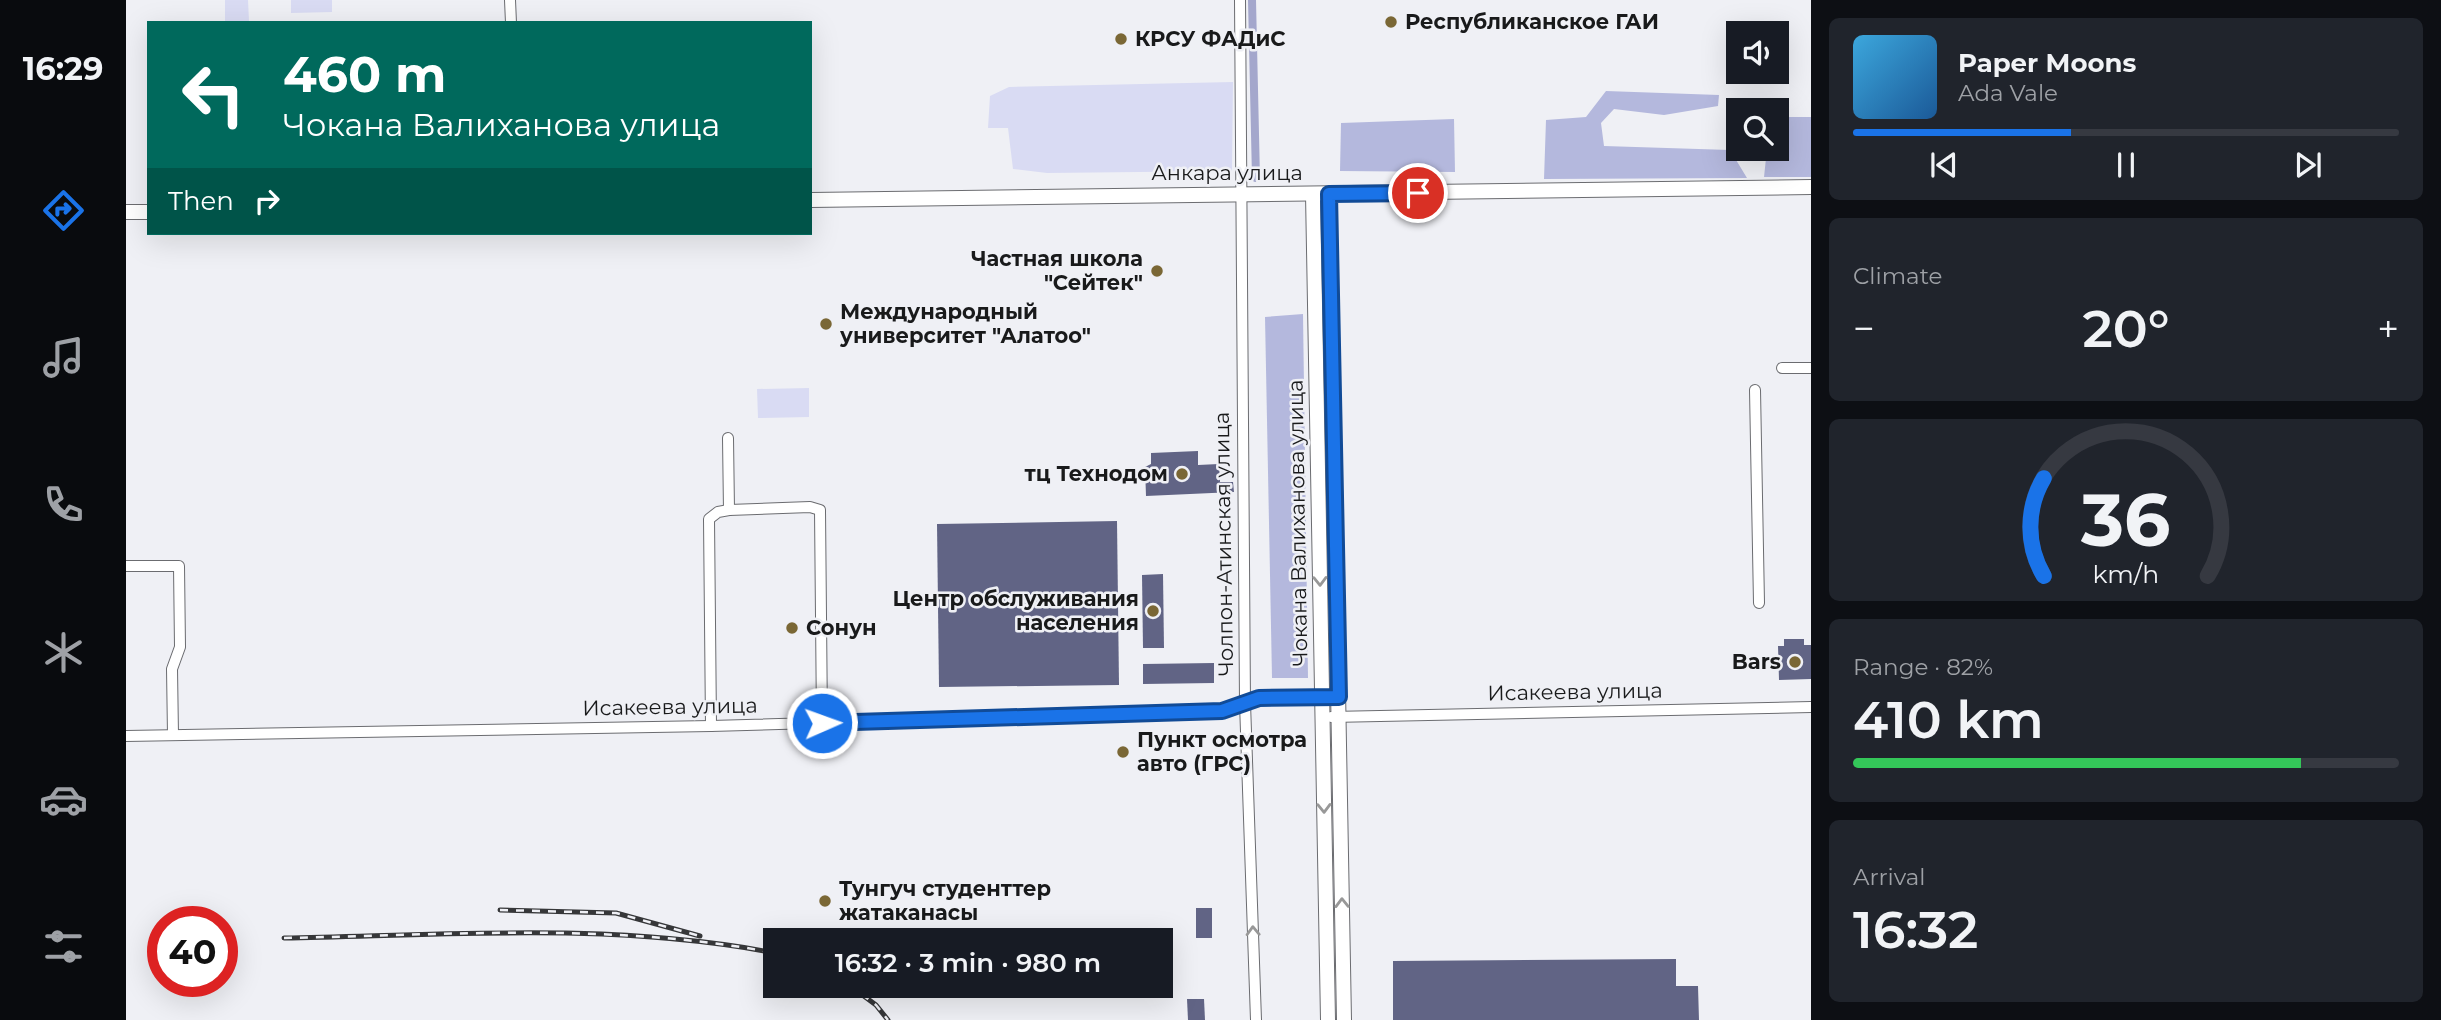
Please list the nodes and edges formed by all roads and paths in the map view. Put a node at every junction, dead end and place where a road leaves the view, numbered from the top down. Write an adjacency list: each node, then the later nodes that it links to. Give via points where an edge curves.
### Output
1 (510, 0): 3 (street)
2 (1240, 0): 5 (street, Чолпон-Атинская улица)
3 (511, 21)
4 (1811, 187): 7 (main road, Анкара улица)
5 (1240, 193): 6 (main road, Анкара улица); 8 (main road, Анкара улица); 21 (street, Чолпон-Атинская улица)
6 (1313, 194): 7 (main road, Анкара улица); 15 (main road, Чокана Валиханова улица)
7 (1329, 194): 15 (main road, Чокана Валиханова улица)
8 (812, 200)
9 (126, 212): 10 (main road)
10 (147, 212)
11 (1782, 368): 12 (street)
12 (1811, 368)
13 (1755, 390): 18 (street)
14 (728, 438): 16 (street)
15 (1325, 481): 19 (main road, Чокана Валиханова улица, one-way to 19); 20 (main road, Чокана Валиханова улица)
16 (729, 510): 25 (street, via 820,510); 26 (street, via 709,519)
17 (126, 566): 27 (street, via 179,566 180,647 172,669)
18 (1759, 603)
19 (1322, 697): 20 (street, Исакеева улица); 21 (street, Исакеева улица, via 1264,697); 24 (main road, Чокана Валиханова улица)
20 (1339, 697): 23 (main road, Чокана Валиханова улица)
21 (1245, 703): 25 (street, Исакеева улица, via 1222,711); 31 (street, Чолпон-Атинская улица, one-way to 21)
22 (1811, 707): 23 (street, Исакеева улица)
23 (1339, 717): 24 (street, Исакеева улица); 30 (main road, Чокана Валиханова улица, one-way to 23)
24 (1322, 718): 29 (main road, Чокана Валиханова улица, one-way to 29)
25 (822, 723): 26 (street, Исакеева улица)
26 (711, 726): 27 (street, Исакеева улица)
27 (173, 734): 28 (street, Исакеева улица)
28 (126, 736)
29 (1326, 945): 30 (main road); 32 (main road, Чокана Валиханова улица)
30 (1343, 945): 33 (main road, Чокана Валиханова улица)
31 (1256, 1020)
32 (1328, 1020)
33 (1344, 1020)

